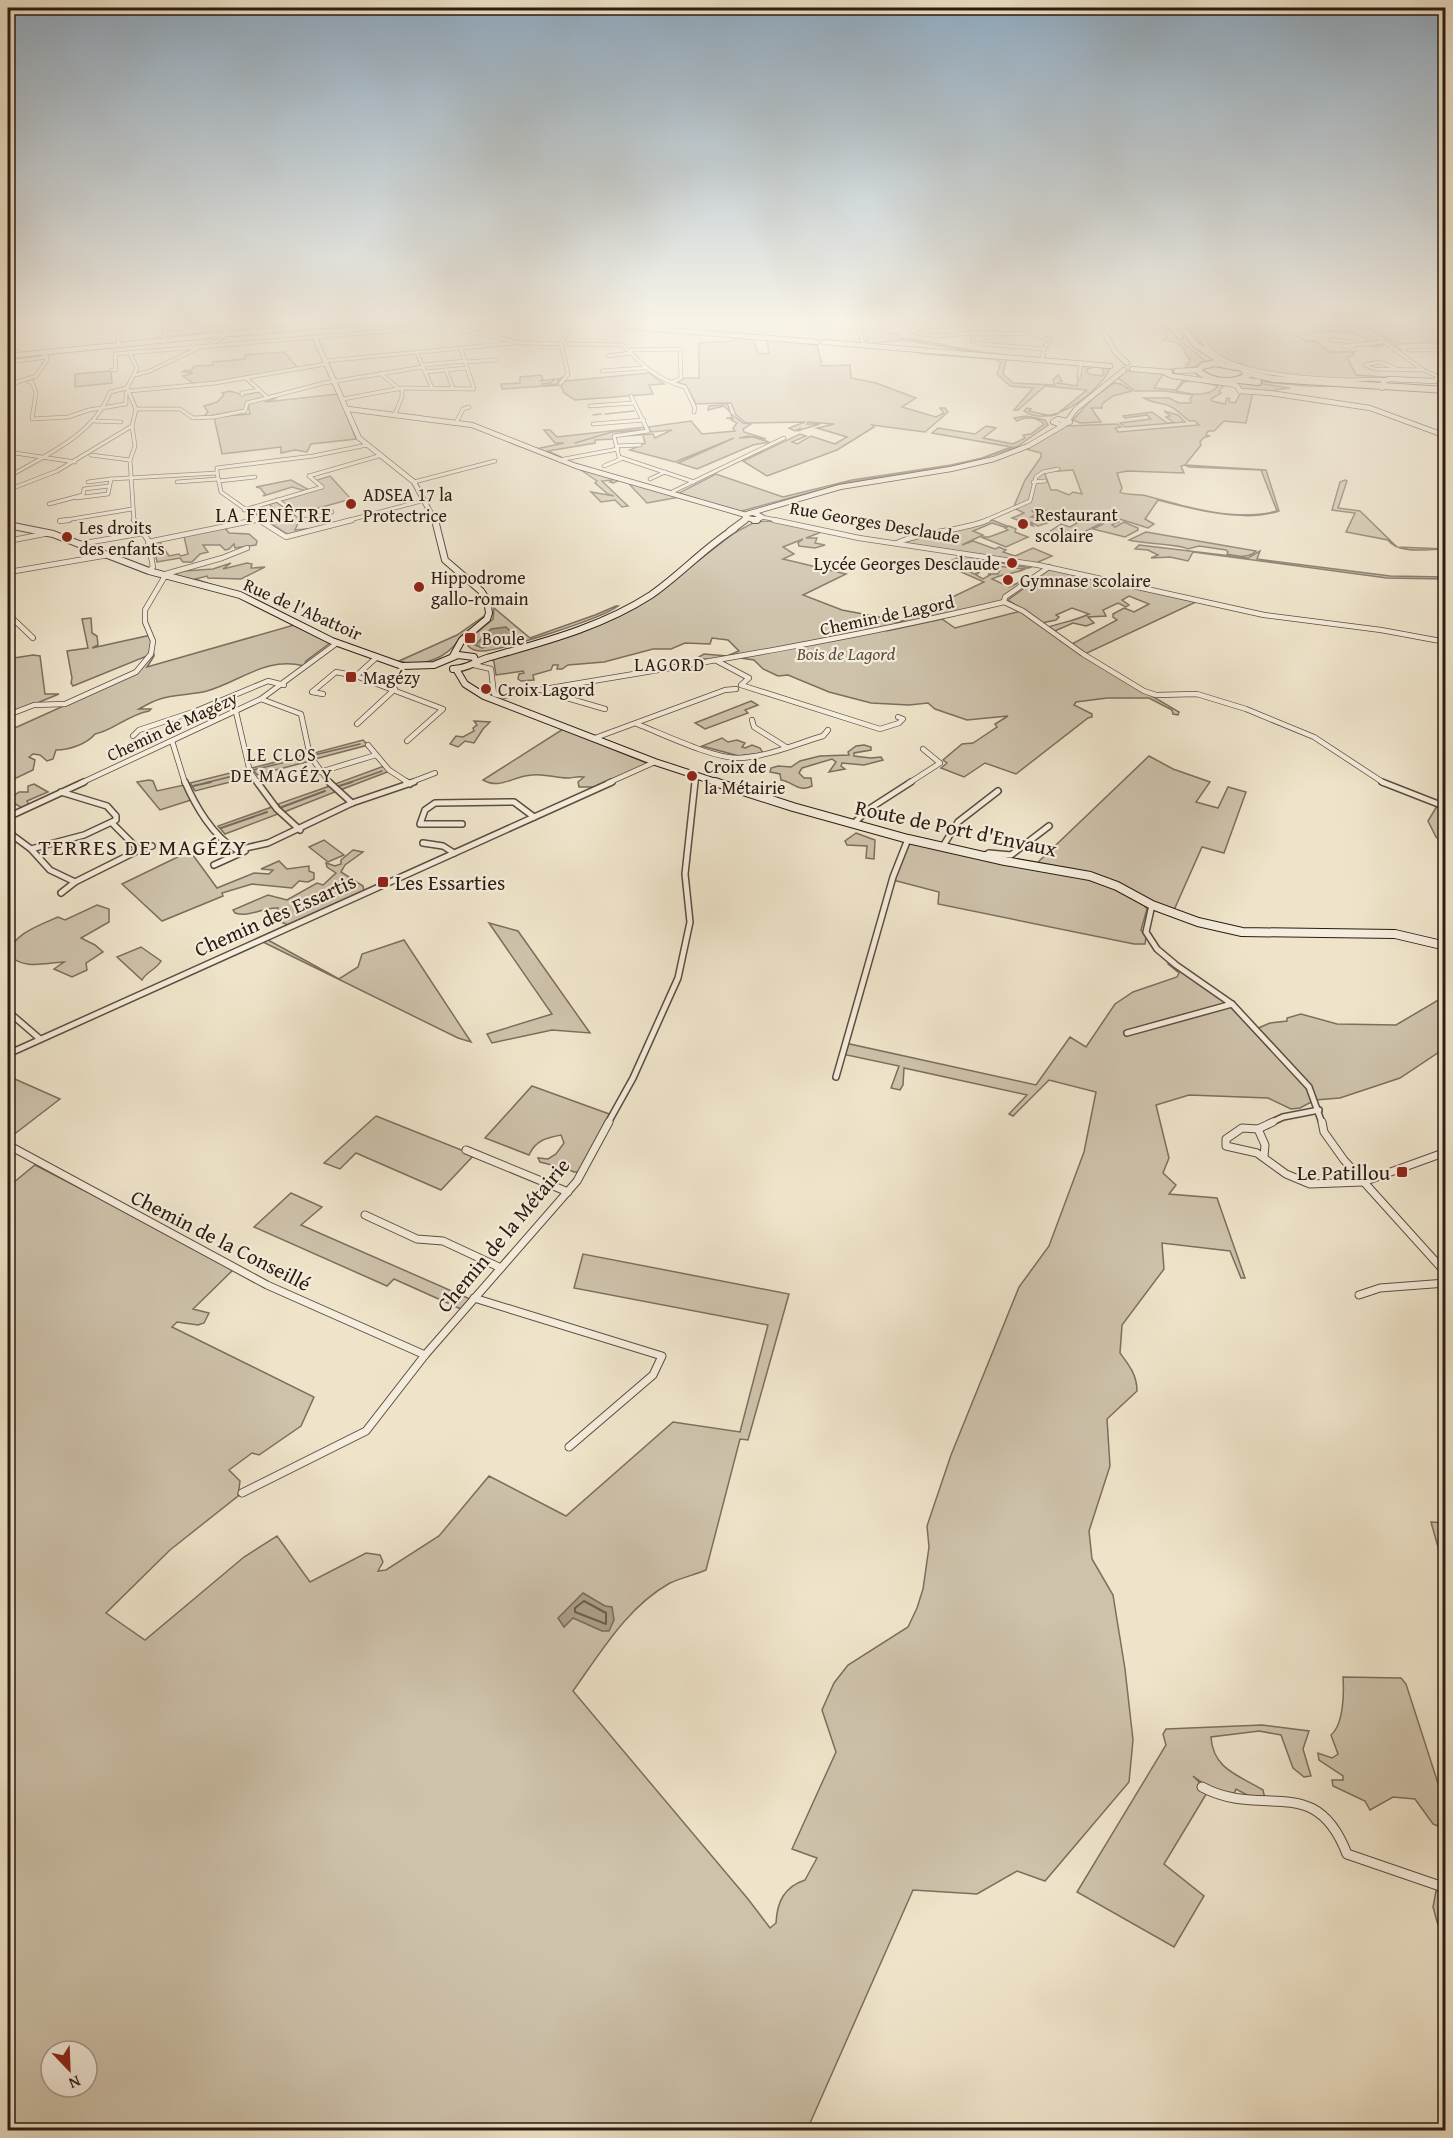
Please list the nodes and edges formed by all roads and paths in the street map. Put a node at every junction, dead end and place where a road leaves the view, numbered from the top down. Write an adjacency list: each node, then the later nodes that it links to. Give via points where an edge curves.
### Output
1 (134, 419): 15 (street)
2 (352, 419): 19 (street, via 359,438)
3 (427, 419): 12 (street)
4 (458, 419): 12 (street)
5 (1062, 419): 10 (street)
6 (1070, 419): 13 (street)
7 (1399, 419): 17 (street)
8 (644, 420): 14 (street); 21 (street, via 648,431 614,436)
9 (94, 421): 11 (street); 25 (street)
10 (1058, 421): 13 (street); 16 (street)
11 (121, 422)
12 (456, 423): 28 (street, via 479,427)
13 (1066, 423): 16 (street)
14 (593, 424)
15 (132, 426): 23 (street); 27 (street, via 135,446)
16 (1045, 435): 54 (street, via 1016,451 976,464 842,487)
17 (1446, 436)
18 (784, 438): 45 (street)
19 (367, 445): 24 (street); 34 (street, via 217,468)
20 (640, 445): 21 (street)
21 (617, 447): 26 (street); 28 (street)
22 (8, 452): 25 (street)
23 (90, 455): 27 (street); 30 (street)
24 (382, 455): 44 (street); 51 (street, via 309,476 322,487)
25 (40, 457): 30 (street); 35 (street)
26 (621, 459): 31 (street); 33 (street)
27 (130, 460): 36 (street)
28 (559, 460): 49 (street)
29 (495, 461): 44 (street)
30 (76, 462): 48 (street)
31 (603, 466)
32 (1058, 469): 46 (street, via 1041,471)
33 (665, 472): 39 (street); 45 (street)
34 (217, 473): 36 (street); 40 (street)
35 (8, 477)
36 (132, 477): 38 (street); 55 (street)
37 (255, 477): 40 (street)
38 (111, 479): 42 (street); 47 (street)
39 (650, 479)
40 (218, 480): 43 (street); 56 (street, via 222,493)
41 (1045, 481): 46 (street)
42 (88, 482)
43 (177, 482)
44 (414, 482): 52 (street)
45 (694, 482): 49 (street)
46 (1033, 482): 68 (street, via 1030,501 1025,504 977,524 915,535)
47 (109, 486): 50 (street, via 84,489 83,495); 50 (street, via 108,494)
48 (8, 490)
49 (672, 492): 60 (street)
50 (76, 498): 53 (street)
51 (277, 500): 56 (street); 57 (street, via 305,520)
52 (425, 500): 61 (street, via 286,537); 78 (street, via 435,520 445,560 487,600 488,619)
53 (49, 504)
54 (782, 504): 58 (street); 59 (street)
55 (132, 509): 62 (street); 65 (street, via 134,522)
56 (244, 510): 61 (street)
57 (332, 512)
58 (754, 513): 59 (street); 60 (street)
59 (762, 516): 60 (street); 68 (street, Rue Georges Desclaude)
60 (748, 518): 84 (street, via 636,603 595,622)
61 (259, 519): 67 (street)
62 (60, 521)
63 (8, 525): 64 (street, Rue de l'Abattoir)
64 (49, 533): 66 (street); 69 (street, Rue de l'Abattoir)
65 (143, 533): 67 (street); 69 (street)
66 (8, 542)
67 (148, 542): 74 (street, via 153,567)
68 (897, 543): 73 (street, Rue Georges Desclaude)
69 (80, 544): 71 (street, Rue de l'Abattoir)
70 (247, 548): 76 (street)
71 (108, 555): 74 (street, Rue de l'Abattoir); 75 (street)
72 (8, 561): 75 (street)
73 (1050, 567): 77 (street, Chemin de Lagord, via 1005,597); 80 (street, Rue Georges Desclaude, via 1264,615)
74 (148, 571): 76 (street, Rue de l'Abattoir)
75 (9, 572): 79 (street, via 10,616)
76 (163, 576): 81 (street, Rue de l'Abattoir, via 245,597); 97 (street, via 145,610 153,641 151,654 136,672 76,700 34,705)
77 (1004, 602): 85 (street, Chemin de Lagord, via 892,630); 119 (street, via 1144,691 1156,695 1197,694 1246,709 1314,737 1384,783)
78 (470, 634): 82 (street, via 458,644); 84 (street, via 462,646)
79 (33, 638)
80 (1446, 642)
81 (337, 643): 83 (street, Rue de l'Abattoir); 88 (street, Chemin de Magézy)
82 (453, 656): 84 (street); 86 (street)
83 (377, 657): 86 (street, Rue de l'Abattoir, via 405,666); 87 (street)
84 (471, 661): 86 (street, Rue de l'Abattoir); 89 (street, via 467,678); 92 (street, Chemin de Lagord, via 491,669 494,694)
85 (717, 661): 92 (street, Chemin de Lagord); 98 (street, via 748,678 741,685 880,729 899,723 903,719)
86 (450, 666): 89 (street)
87 (356, 676): 91 (street); 93 (street, via 336,672 312,692)
88 (284, 685): 94 (street, Chemin de Magézy); 103 (street, via 268,681 139,730)
89 (470, 687): 104 (street, Route de Port d'Envaux, via 484,696)
90 (736, 688): 101 (street)
91 (395, 689): 100 (street); 106 (street, via 443,709)
92 (540, 690): 95 (street)
93 (323, 694)
94 (261, 699): 96 (street, Chemin de Magézy); 112 (street, via 301,714 310,756)
95 (605, 709)
96 (236, 712): 105 (street, Chemin de Magézy); 126 (street, via 250,772 277,809)
97 (8, 716)
98 (898, 717)
99 (752, 720): 108 (street, via 754,727)
100 (357, 724)
101 (637, 724): 104 (street); 108 (street, via 720,756 758,756)
102 (828, 730): 108 (street, via 823,736)
103 (133, 736)
104 (595, 738): 111 (street, Route de Port d'Envaux)
105 (171, 741): 117 (street, Chemin de Magézy); 133 (street, via 187,788 217,831 232,849)
106 (407, 741)
107 (368, 745): 110 (street)
108 (786, 747)
109 (923, 749): 124 (street, via 940,763 869,809)
110 (376, 755): 112 (street); 115 (street)
111 (655, 762): 114 (street, Route de Port d'Envaux); 121 (street, Chemin des Essartis)
112 (320, 772): 118 (street)
113 (435, 773): 115 (street)
114 (696, 775): 124 (street, Route de Port d'Envaux); 155 (street, Chemin de la Métairie, via 685,874 690,922 678,978 633,1078)
115 (410, 784): 118 (street)
116 (998, 791): 131 (street, via 958,822)
117 (61, 792): 120 (street, Chemin de Magézy); 122 (street, via 107,806 116,816)
118 (352, 803): 126 (street)
119 (1446, 807)
120 (8, 817)
121 (534, 817): 123 (street, via 514,802 435,803 425,810 420,824); 135 (street, Chemin des Essartis)
122 (112, 823): 132 (street); 134 (street)
123 (462, 824)
124 (853, 824): 128 (street, Route de Port d'Envaux)
125 (1049, 826): 136 (street, via 1011,855)
126 (300, 830): 133 (street)
127 (8, 832): 132 (street)
128 (908, 839): 131 (street, Route de Port d'Envaux); 147 (street, via 893,878)
129 (423, 843): 135 (street, via 443,846)
130 (152, 846): 134 (street)
131 (943, 846): 136 (street, Route de Port d'Envaux)
132 (31, 849): 138 (street, via 36,858 59,876)
133 (248, 849): 137 (street)
134 (139, 850): 138 (street)
135 (454, 853): 145 (street, Chemin des Essartis)
136 (984, 856): 140 (street, Route de Port d'Envaux, via 1090,876)
137 (214, 865)
138 (75, 882): 139 (street)
139 (61, 893)
140 (1152, 905): 141 (street, Route de Port d'Envaux, via 1198,922 1242,932 1379,933); 142 (street, via 1146,933 1157,949)
141 (1446, 946)
142 (1232, 1004): 144 (street); 148 (street, via 1309,1087)
143 (11, 1014): 145 (street)
144 (1127, 1033)
145 (40, 1039): 146 (street, Chemin des Essartis)
146 (8, 1054)
147 (836, 1077)
148 (1319, 1110): 149 (street, via 1283,1117); 154 (street, via 1324,1132)
149 (1258, 1129): 153 (street); 153 (street, via 1242,1128 1226,1139 1226,1146)
150 (8, 1145): 162 (street, Chemin de la Conseillé, via 267,1285)
151 (466, 1150): 155 (street)
152 (1446, 1152): 154 (street)
153 (1264, 1156): 154 (street, via 1286,1174 1310,1184)
154 (1363, 1182): 158 (street)
155 (568, 1192): 157 (street, Chemin de la Métairie)
156 (365, 1215): 157 (street, via 417,1239 443,1241)
157 (501, 1268): 161 (street, Chemin de la Métairie)
158 (1446, 1273)
159 (1446, 1283): 160 (street, via 1380,1288)
160 (1359, 1295)
161 (474, 1298): 162 (street, Chemin de la Métairie); 163 (street, via 662,1356 653,1375)
162 (425, 1355): 164 (street, Chemin de la Métairie, via 366,1431)
163 (569, 1447)
164 (242, 1493)
165 (1202, 1787): 166 (street, via 1235,1801 1302,1802 1334,1828 1347,1854)
166 (1446, 1888)

